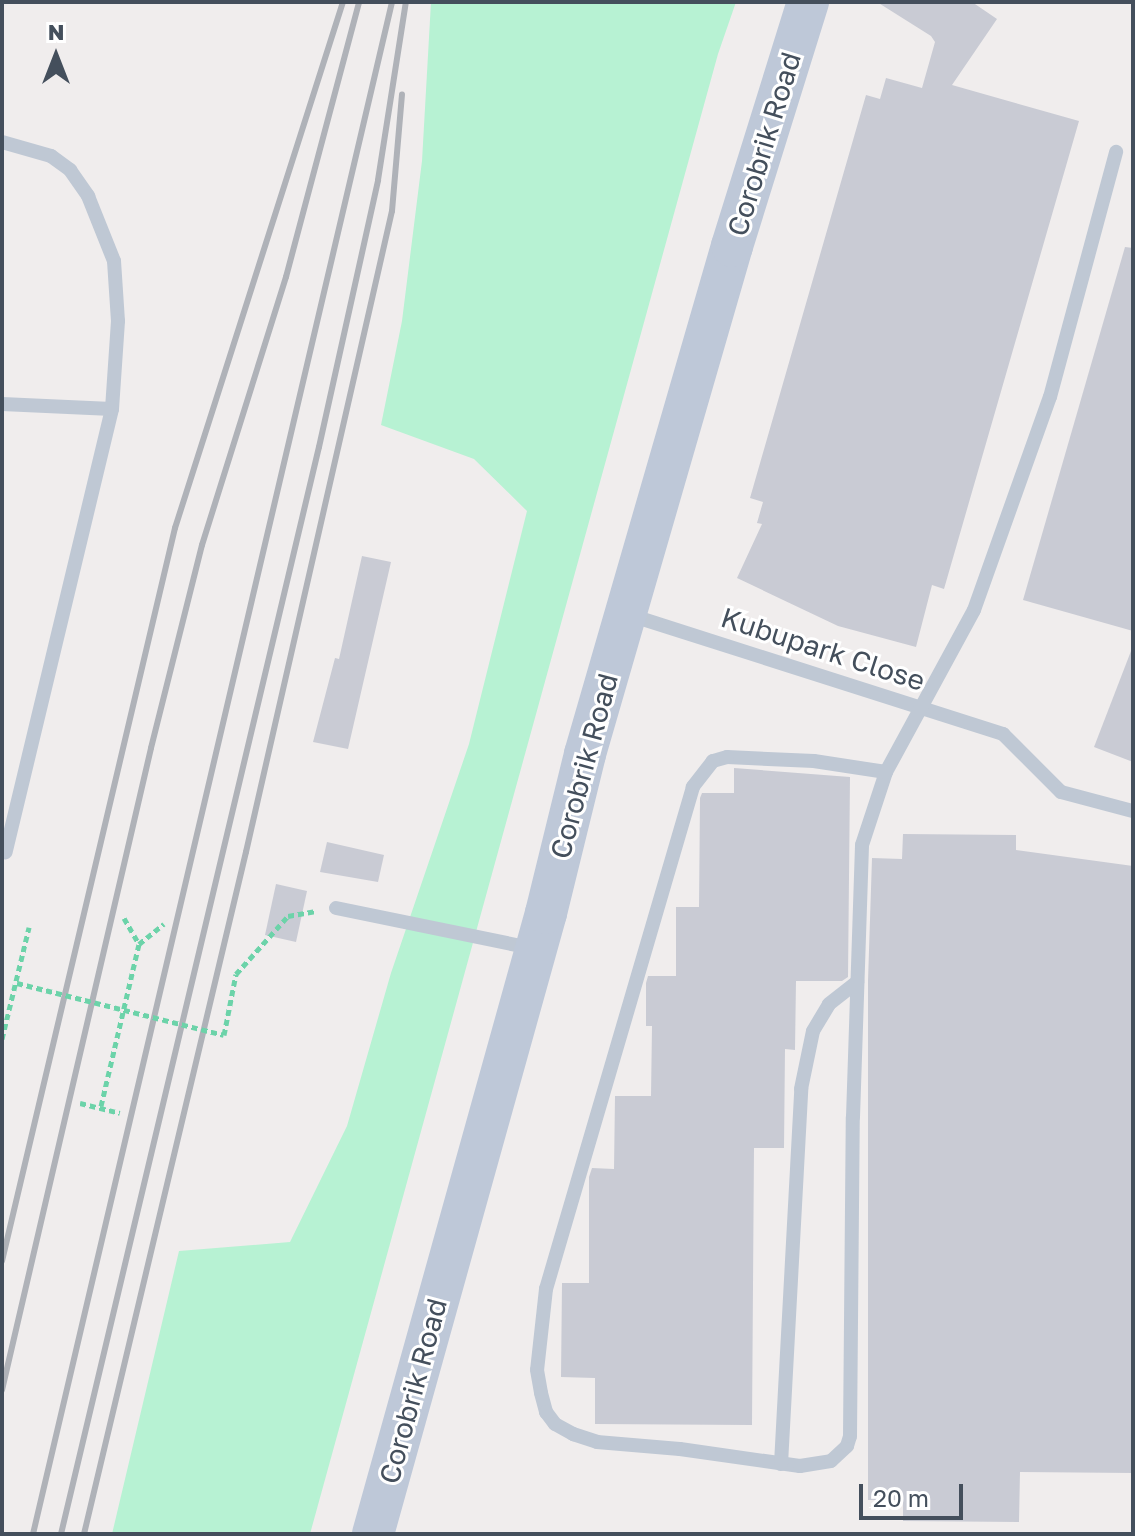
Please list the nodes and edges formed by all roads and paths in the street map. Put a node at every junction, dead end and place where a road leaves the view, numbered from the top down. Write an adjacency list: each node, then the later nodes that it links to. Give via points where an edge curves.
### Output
1 (808, 2): 6 (street, Corobrik Road)
2 (2, 142): 5 (lane, via 51,156 70,170 93,209 114,261 118,321)
3 (1116, 152): 7 (lane, via 1050,397 974,610)
4 (2, 404): 5 (lane)
5 (112, 409): 10 (lane)
6 (626, 613): 7 (lane, Kubupark Close); 16 (street, Corobrik Road)
7 (920, 707): 8 (lane); 9 (lane, Kubupark Close, via 1003,734 1061,792)
8 (886, 772): 17 (lane, via 862,845); 24 (lane, via 735,757 713,761 701,772 633,982 546,1289 537,1370 546,1412 555,1424 597,1442)
9 (1133, 811)
10 (6, 852)
11 (336, 908): 16 (lane); 19 (path, bridge, via 288,916 236,974 224,1035)
12 (124, 918): 15 (path)
13 (164, 924): 15 (path)
14 (29, 927): 18 (path)
15 (139, 944): 19 (path)
16 (536, 949): 25 (street, Corobrik Road)
17 (857, 982): 24 (lane, via 829,1004 813,1031 801,1089); 24 (lane, via 850,1436 831,1461)
18 (17, 983): 19 (path, bridge); 20 (path)
19 (124, 1010): 22 (path)
20 (2, 1039)
21 (80, 1103): 22 (path)
22 (101, 1106): 23 (path)
23 (120, 1113)
24 (781, 1464)
25 (373, 1534)

